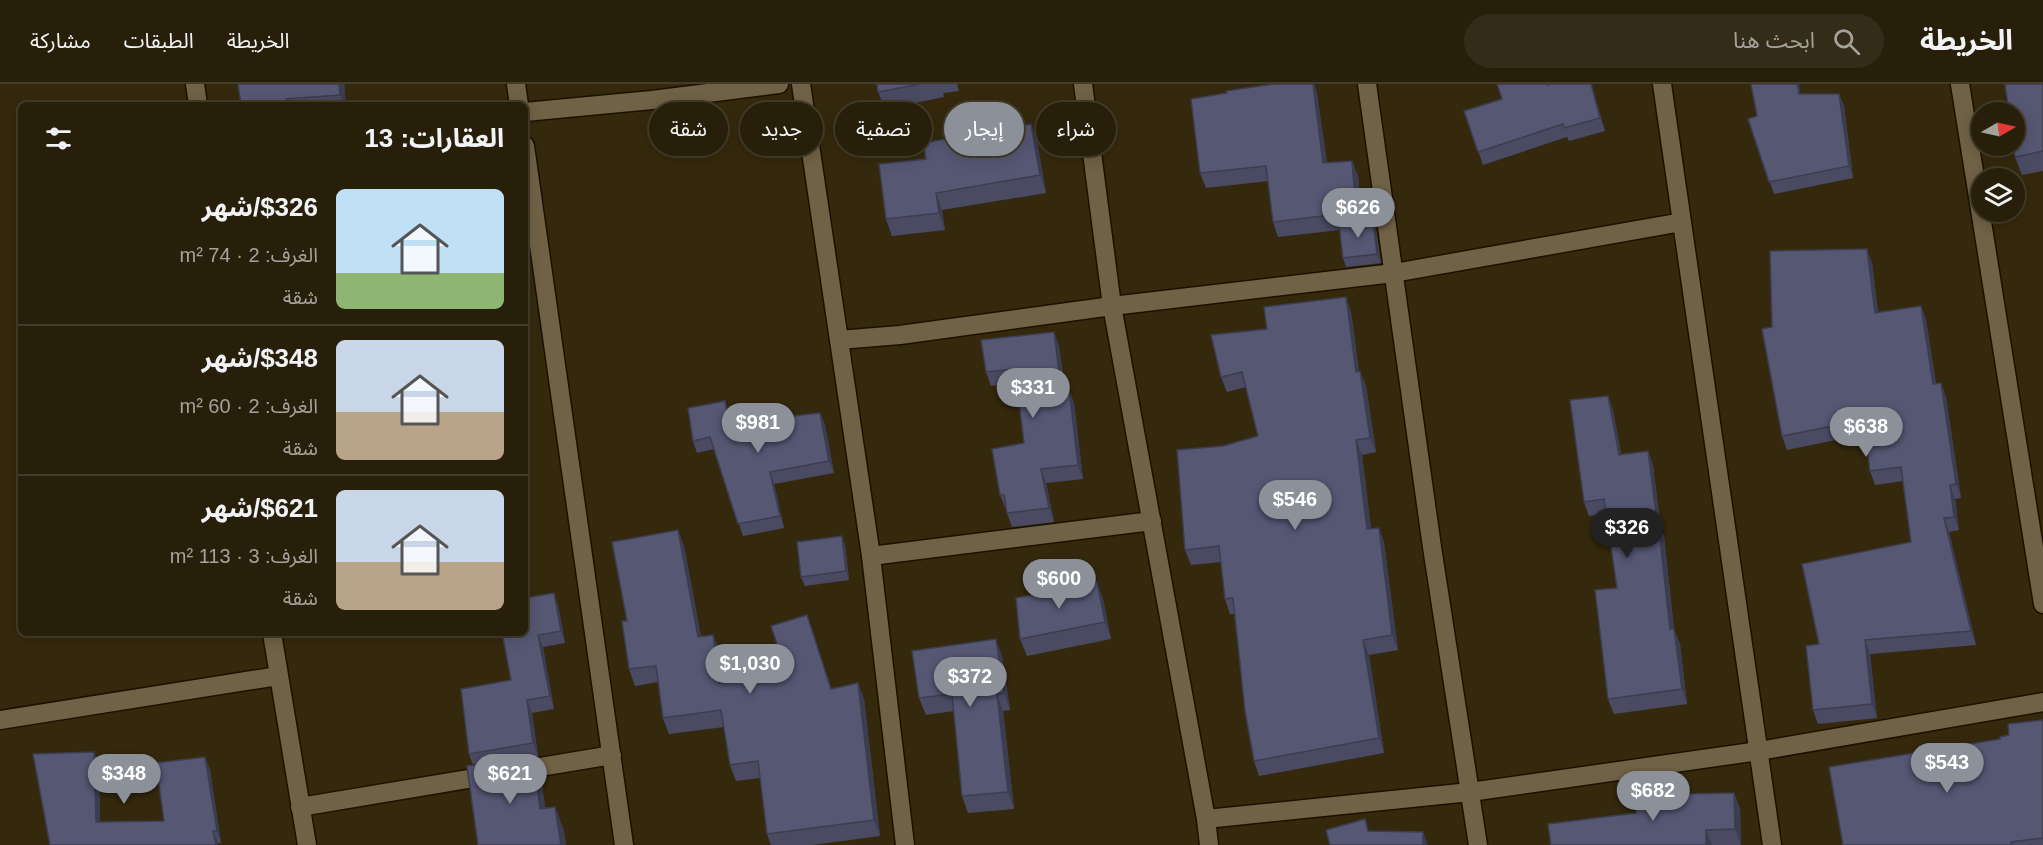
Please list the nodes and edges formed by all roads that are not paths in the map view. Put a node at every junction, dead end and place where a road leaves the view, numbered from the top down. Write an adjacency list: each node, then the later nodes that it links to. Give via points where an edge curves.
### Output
1 (195, 84): 9 (street)
2 (516, 84): 10 (street)
3 (779, 84): 11 (street)
4 (801, 84): 16 (street)
5 (1083, 84): 15 (street)
6 (1367, 84): 14 (street)
7 (1662, 84): 13 (street)
8 (1960, 84): 19 (street)
9 (198, 102)
10 (519, 102)
11 (528, 112)
12 (528, 167): 25 (street)
13 (1682, 222): 14 (street); 24 (street)
14 (1394, 273): 15 (street); 26 (street)
15 (1112, 306): 16 (street); 17 (street)
16 (839, 340): 18 (street)
17 (1152, 521): 18 (street); 28 (street)
18 (871, 556): 31 (street)
19 (2043, 604)
20 (272, 636): 21 (street)
21 (278, 676): 23 (street); 27 (street)
22 (2043, 702): 24 (street)
23 (0, 720)
24 (1759, 751): 26 (street); 34 (street)
25 (612, 755): 27 (street); 30 (street)
26 (1470, 792): 28 (street); 33 (street)
27 (300, 807): 29 (street)
28 (1206, 819): 32 (street)
29 (306, 845)
30 (624, 845)
31 (905, 845)
32 (1209, 845)
33 (1478, 845)
34 (1772, 845)

